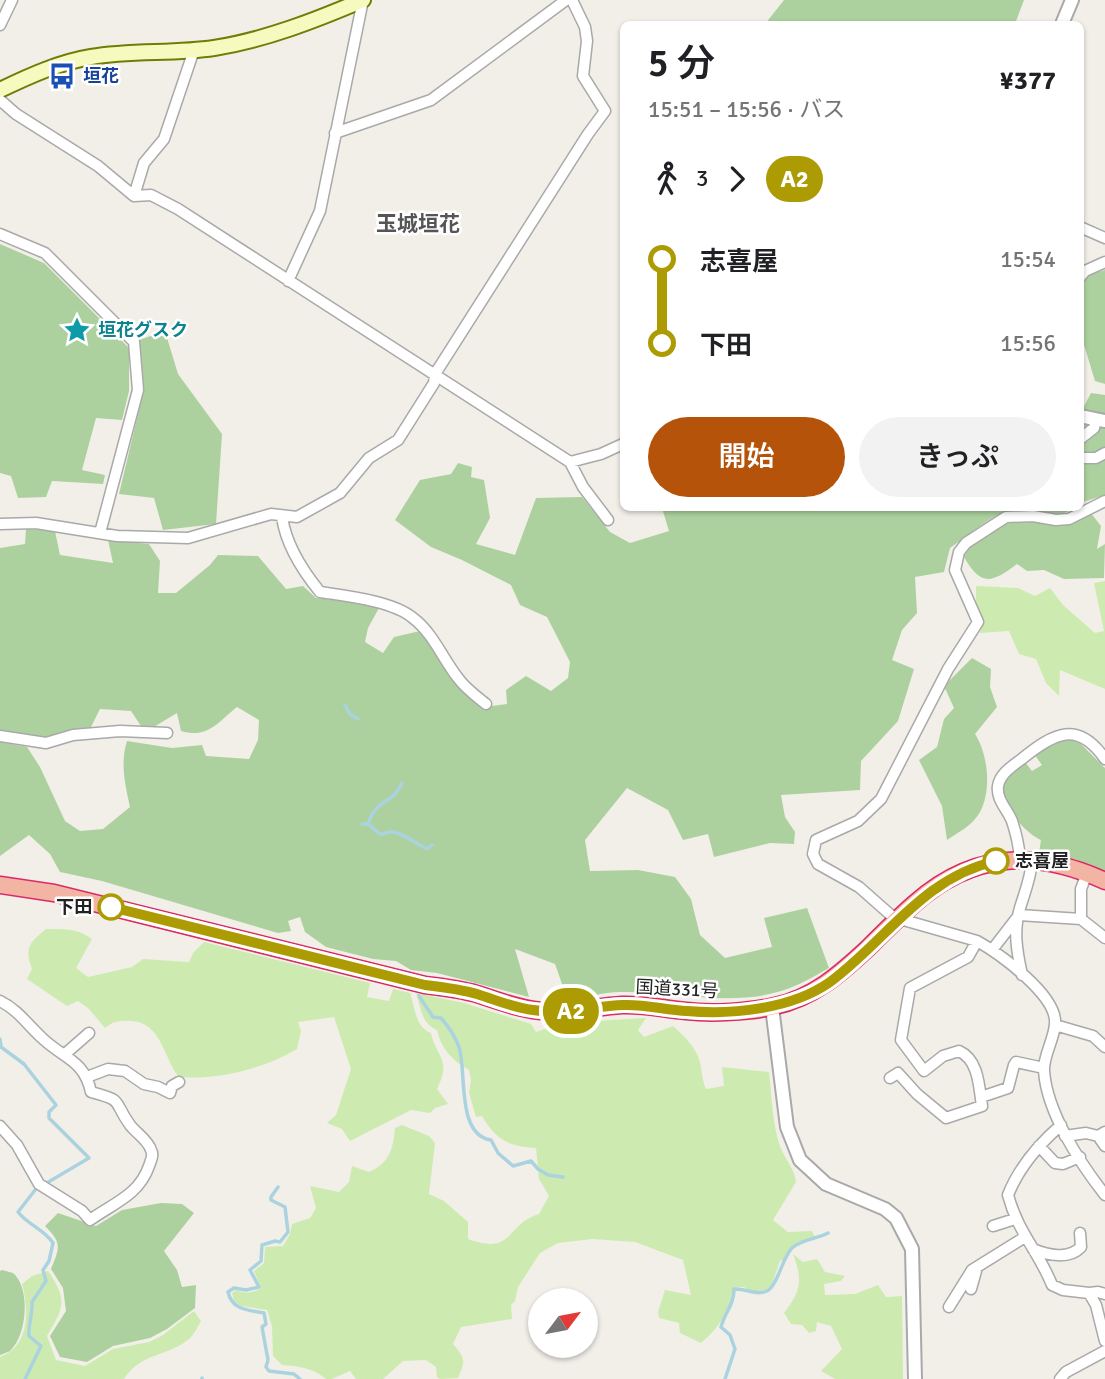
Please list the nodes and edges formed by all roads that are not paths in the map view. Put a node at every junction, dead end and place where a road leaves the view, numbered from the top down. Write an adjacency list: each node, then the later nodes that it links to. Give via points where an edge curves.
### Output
1 (12, 0): 7 (street)
2 (363, 0): 8 (main road, via 295,26); 11 (street)
3 (566, 0): 11 (street, via 431,100)
4 (572, 0): 19 (street, via 586,34 583,76 605,111)
5 (1072, 0): 6 (street)
6 (1063, 21)
7 (0, 26)
8 (194, 50): 9 (main road, via 91,57); 12 (street, via 164,139 144,163)
9 (0, 90)
10 (0, 100): 12 (street)
11 (335, 133): 18 (street, via 320,211)
12 (134, 196): 18 (street, via 151,195 178,209)
13 (1084, 229): 15 (street)
14 (0, 234): 30 (street, via 46,253 134,342 138,390)
15 (1105, 238)
16 (1105, 262): 17 (street)
17 (1084, 272)
18 (288, 281): 19 (street)
19 (435, 374): 25 (street); 27 (street, via 434,383 398,440 369,458 340,493 298,517)
20 (1101, 420): 21 (street)
21 (1084, 436)
22 (620, 445): 25 (street)
23 (1105, 453): 24 (street)
24 (1084, 458)
25 (570, 462): 28 (street)
26 (1105, 501): 40 (street, via 1069,519 1006,517 966,543 955,570 978,622 948,669 881,799 858,821 816,840 813,858)
27 (282, 517): 30 (street, via 271,514 188,538); 31 (street, via 285,536 320,592 352,596 412,616 459,681)
28 (608, 520)
29 (0, 524): 30 (street, via 36,523)
30 (100, 533)
31 (486, 704)
32 (167, 733): 33 (street, via 89,733 46,743)
33 (0, 736)
34 (1105, 759): 35 (street, via 1086,738 1063,734 1045,740 1006,771 997,788 999,798)
35 (1026, 859): 36 (highway, 国道331号); 39 (street, via 1031,873); 40 (highway, 国道331号, via 1002,860 965,871)
36 (1087, 873): 37 (highway, 国道331号); 41 (street, via 1081,889)
37 (1105, 881)
38 (0, 885): 47 (highway, 国道331号, via 54,893 532,1010 642,1005 688,1012)
39 (1019, 915): 41 (street); 44 (street); 45 (street, via 1015,940)
40 (898, 919): 43 (street); 47 (highway, 国道331号, via 830,982)
41 (1081, 919): 42 (street)
42 (1105, 938)
43 (977, 941): 44 (street); 56 (street, via 968,957 910,988 901,1040 924,1070 943,1056 959,1051 967,1054 976,1070)
44 (992, 950): 45 (street)
45 (1022, 975): 48 (street, via 1050,1002)
46 (0, 1001): 51 (street)
47 (772, 1007): 77 (street, via 787,1127 800,1160 826,1184 885,1209 896,1218 912,1249)
48 (1055, 1025): 50 (street, via 1093,1036); 52 (street)
49 (89, 1033): 51 (street)
50 (1105, 1047)
51 (65, 1054): 53 (street)
52 (1044, 1068): 56 (street, via 1016,1062 1008,1088); 57 (street)
53 (87, 1077): 55 (street, via 108,1069 125,1070 144,1084 170,1093); 58 (street, via 91,1092 119,1103 153,1154 145,1179 130,1196 90,1220 39,1184 22,1152)
54 (890, 1078): 56 (street, via 898,1073 946,1118 982,1106)
55 (179, 1082)
56 (981, 1097)
57 (1060, 1125): 60 (street); 61 (street)
58 (0, 1126)
59 (1102, 1134): 60 (street); 62 (street)
60 (1065, 1136): 63 (street)
61 (1039, 1146): 63 (street, via 1055,1163); 65 (street, via 1016,1175 1008,1195)
62 (1105, 1146)
63 (1080, 1157): 64 (street)
64 (1105, 1195)
65 (1015, 1219): 66 (street); 68 (street)
66 (993, 1226)
67 (1080, 1233): 69 (street, via 1077,1252 1050,1256)
68 (1025, 1237): 69 (street); 70 (street)
69 (1032, 1249): 72 (street, via 1052,1286)
70 (977, 1267): 71 (street); 74 (street)
71 (971, 1289)
72 (1089, 1293): 73 (street); 75 (street)
73 (1105, 1294)
74 (949, 1307)
75 (1105, 1341)
76 (1105, 1351): 78 (street)
77 (915, 1379)
78 (1060, 1379)

